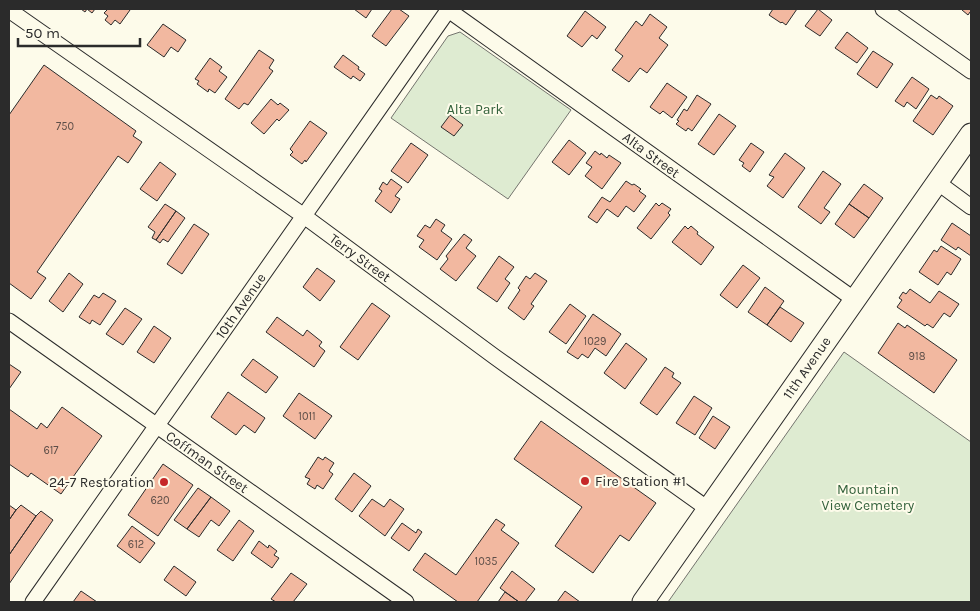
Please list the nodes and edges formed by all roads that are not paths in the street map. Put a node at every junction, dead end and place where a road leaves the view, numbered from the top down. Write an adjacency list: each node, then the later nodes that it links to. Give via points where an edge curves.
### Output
1 (448, 9): 8 (street, 10th Avenue); 9 (street, Alta Street)
2 (883, 9): 4 (street)
3 (9, 10): 8 (street, Terry Street)
4 (971, 72)
5 (971, 134): 6 (street, 11th Avenue)
6 (937, 182): 7 (street); 9 (street, 11th Avenue)
7 (971, 207)
8 (304, 216): 11 (street, 10th Avenue); 12 (street, Terry Street, via 494,357)
9 (855, 300): 12 (street, 11th Avenue)
10 (9, 321): 11 (street, Coffman Street)
11 (157, 426): 13 (street, 10th Avenue); 14 (street, Coffman Street)
12 (708, 509): 15 (street, 11th Avenue)
13 (33, 602)
14 (406, 602)
15 (643, 602)

